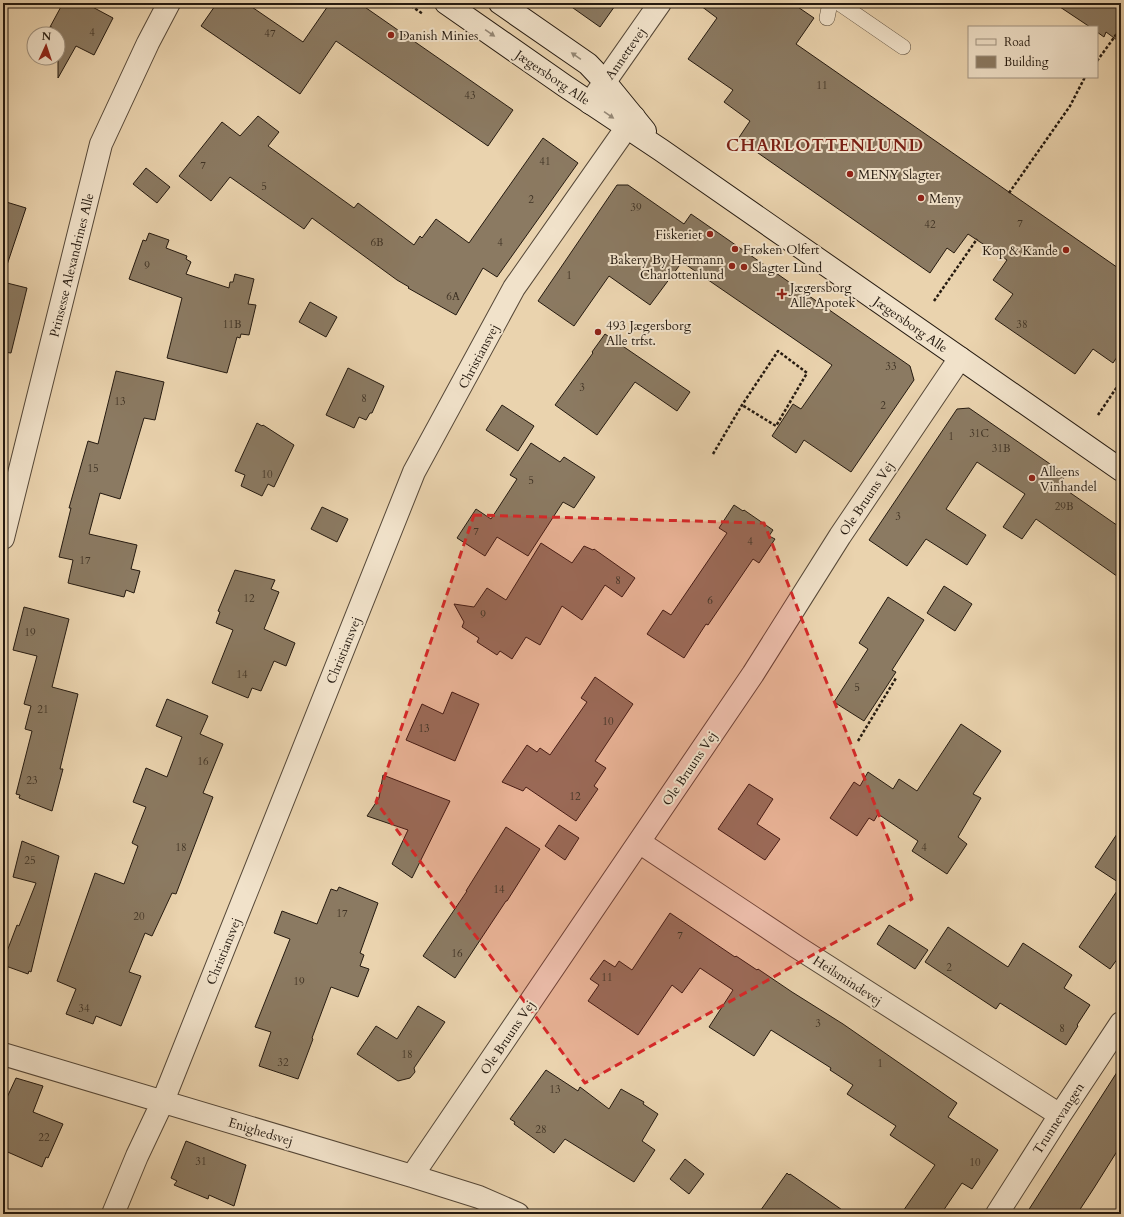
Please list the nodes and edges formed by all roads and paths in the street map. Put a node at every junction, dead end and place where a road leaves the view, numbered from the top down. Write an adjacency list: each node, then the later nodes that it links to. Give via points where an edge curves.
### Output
1 (169, 3): 22 (street, Prinsesse Alexandrines Alle, via 101,144)
2 (446, 3): 11 (street, Jægersborg Alle, one-way to 11)
3 (500, 3): 10 (street, Jægersborg Alle, one-way to 3, via 588,64)
4 (660, 3): 10 (street, Annettevej)
5 (839, 3): 7 (lane)
6 (1121, 28): 8 (path)
7 (903, 46)
8 (1098, 60)
9 (1084, 78): 13 (path, via 1070,106)
10 (605, 82): 11 (street, Annettevej); 12 (street, Jægersborg Alle)
11 (590, 102): 12 (street, Jægersborg Alle, one-way to 12)
12 (630, 122): 16 (street, Jægersborg Alle, via 661,150); 28 (street, Christiansvej, via 514,288 414,472)
13 (1009, 193)
14 (977, 239): 15 (path)
15 (934, 301)
16 (960, 358): 21 (street, Jægersborg Alle); 25 (street, Ole Bruuns Vej, via 844,530 753,674)
17 (1121, 381): 19 (path)
18 (742, 405): 18 (path, via 776,426 807,373 778,351); 20 (path)
19 (1098, 415)
20 (713, 454)
21 (1121, 470)
22 (3, 538)
23 (896, 678): 24 (path)
24 (858, 741)
25 (639, 842): 29 (street, Heilsmindevej, via 797,947); 30 (street, Ole Bruuns Vej)
26 (1121, 1023): 29 (street, Trunnevangen)
27 (3, 1054): 28 (street, Enighedsvej)
28 (163, 1101): 30 (street, Enighedsvej); 31 (street, Christiansvej)
29 (1060, 1115): 33 (street, Trunnevangen)
30 (412, 1176): 32 (street, Enighedsvej, via 479,1197)
31 (113, 1214)
32 (518, 1214)
33 (998, 1214)

